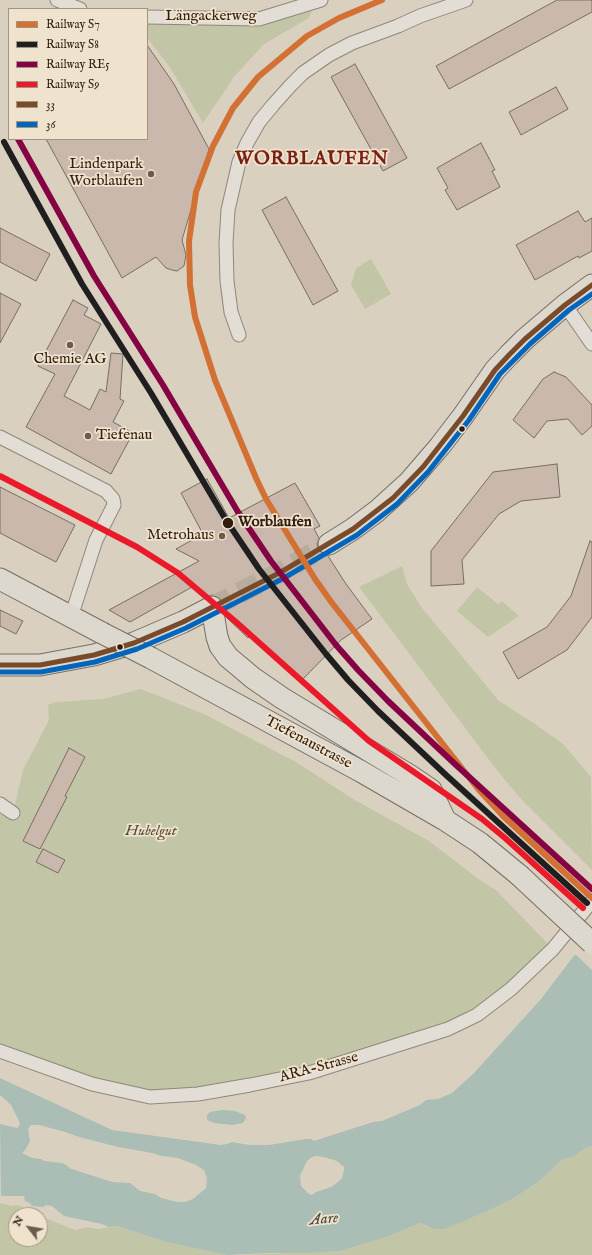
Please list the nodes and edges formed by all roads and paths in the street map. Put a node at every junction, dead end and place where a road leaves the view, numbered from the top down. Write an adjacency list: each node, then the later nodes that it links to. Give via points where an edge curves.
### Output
1 (57, 0): 4 (street)
2 (321, 0): 5 (street, Längackerweg, via 258,19)
3 (466, 0): 8 (street, via 352,43 329,55 291,85 259,122 239,162 228,210 227,281 231,312)
4 (77, 8)
5 (148, 17)
6 (592, 285): 7 (main road)
7 (565, 304): 9 (street); 11 (main road, via 495,370 440,446 409,482 381,508)
8 (239, 335)
9 (592, 344)
10 (0, 436): 13 (street, via 106,492 113,499 114,506 96,540)
11 (329, 544)
12 (0, 579): 13 (main road, Tiefenaustrasse)
13 (71, 617): 17 (main road, Tiefenaustrasse, bridge, via 362,772)
14 (0, 665): 17 (main road, via 40,664 94,655 134,643 212,607 217,637 228,657 282,698 431,790)
15 (0, 804): 16 (street)
16 (13, 813)
17 (445, 820): 19 (main road, Tiefenaustrasse, bridge, via 499,858)
18 (592, 901): 20 (street, ARA-Strasse, via 553,949 511,989 477,1015 448,1029 309,1073 198,1094 150,1097 92,1084)
19 (592, 943)
20 (0, 1051)

